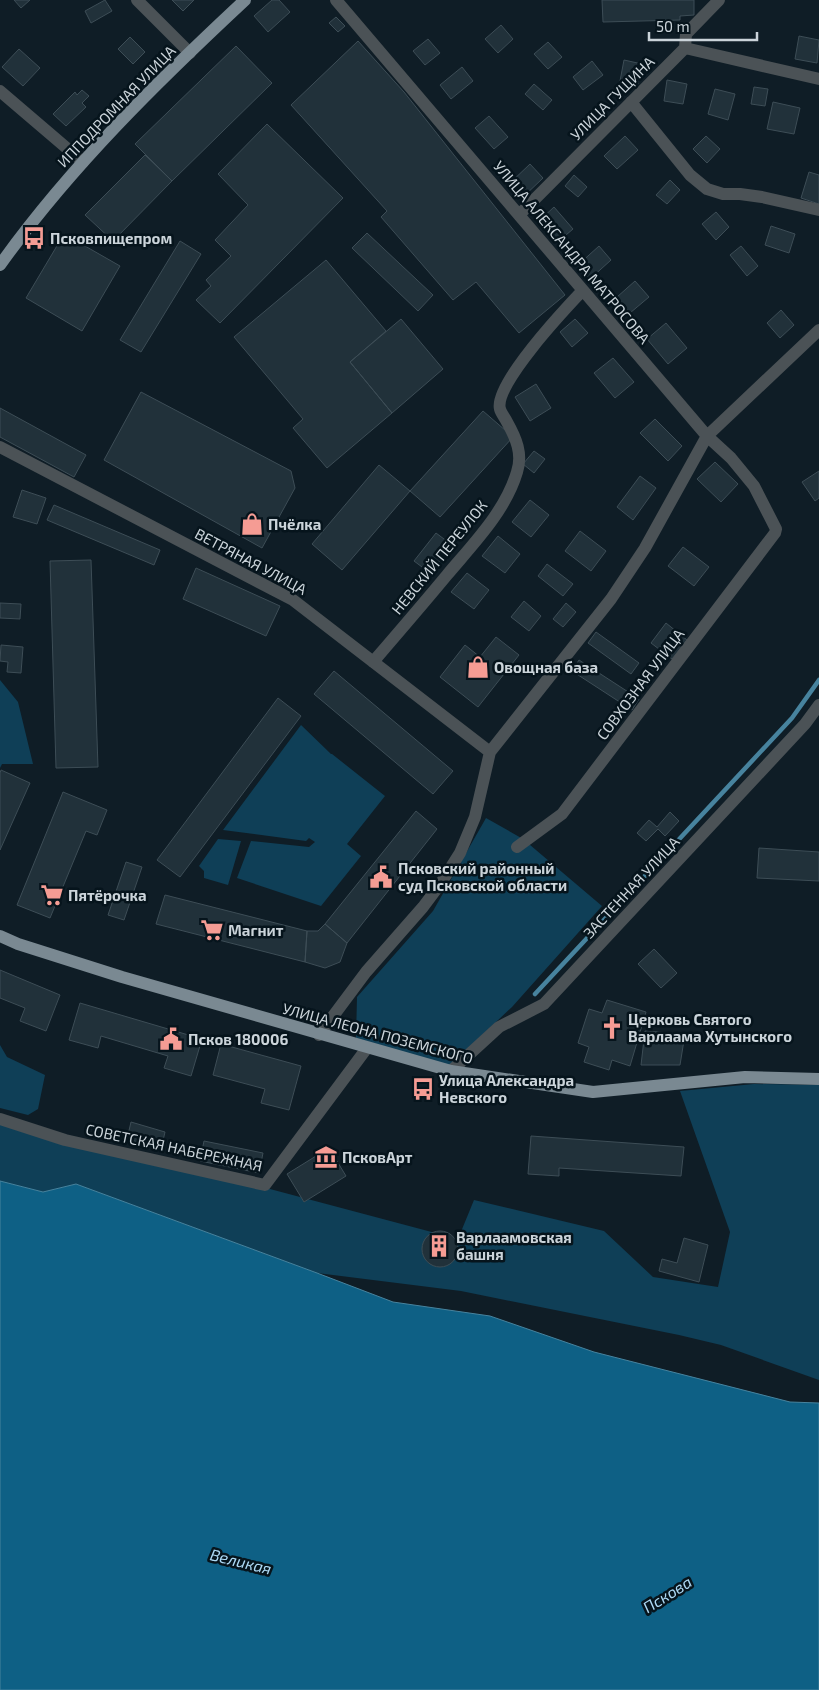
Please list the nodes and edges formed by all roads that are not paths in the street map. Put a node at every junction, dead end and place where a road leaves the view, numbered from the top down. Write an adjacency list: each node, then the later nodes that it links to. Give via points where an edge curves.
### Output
1 (137, 0): 6 (street)
2 (245, 0): 6 (main road, ИППОДРОМНАЯ УЛИЦА)
3 (336, 0): 12 (street, УЛИЦА АЛЕКСАНДРА МАТРОСОВА)
4 (719, 0): 5 (street, УЛИЦА ГУЩИНА, via 686,34)
5 (685, 48): 7 (street); 9 (street, УЛИЦА ГУЩИНА)
6 (190, 53): 10 (main road, ИППОДРОМНАЯ УЛИЦА)
7 (819, 79)
8 (0, 91): 10 (street)
9 (631, 102): 11 (street, via 690,175 707,188 723,194 762,197); 12 (street, УЛИЦА ГУЩИНА)
10 (83, 162): 13 (main road, ИППОДРОМНАЯ УЛИЦА)
11 (819, 210)
12 (519, 215): 14 (street, УЛИЦА АЛЕКСАНДРА МАТРОСОВА)
13 (0, 265)
14 (583, 290): 16 (street, УЛИЦА АЛЕКСАНДРА МАТРОСОВА); 19 (street, НЕВСКИЙ ПЕРЕУЛОК, via 540,338 500,398 500,408 516,439 520,456 507,497 481,536)
15 (819, 330): 16 (street)
16 (707, 436): 18 (street, УЛИЦА АЛЕКСАНДРА МАТРОСОВА, via 754,486); 21 (street, via 646,548 611,599)
17 (0, 447): 19 (street, ВЕТРЯНАЯ УЛИЦА, via 293,600)
18 (776, 529): 22 (street, СОВХОЗНАЯ УЛИЦА, via 562,814)
19 (373, 662): 21 (street, ВЕТРЯНАЯ УЛИЦА)
20 (819, 705): 26 (street, ЗАСТЕННАЯ УЛИЦА, via 805,724 544,1004 499,1027)
21 (490, 752): 24 (street, via 475,817 460,853 423,907 366,972)
22 (517, 847)
23 (0, 936): 24 (main road, УЛИЦА ЛЕОНА ПОЗЕМСКОГО, via 122,977)
24 (319, 1034): 25 (main road, УЛИЦА ЛЕОНА ПОЗЕМСКОГО)
25 (366, 1048): 26 (main road, УЛИЦА ЛЕОНА ПОЗЕМСКОГО); 28 (street, СОВЕТСКАЯ НАБЕРЕЖНАЯ, via 265,1185 64,1140)
26 (451, 1071): 27 (main road, УЛИЦА ЛЕОНА ПОЗЕМСКОГО, via 593,1092 745,1078)
27 (819, 1079)
28 (0, 1119)

